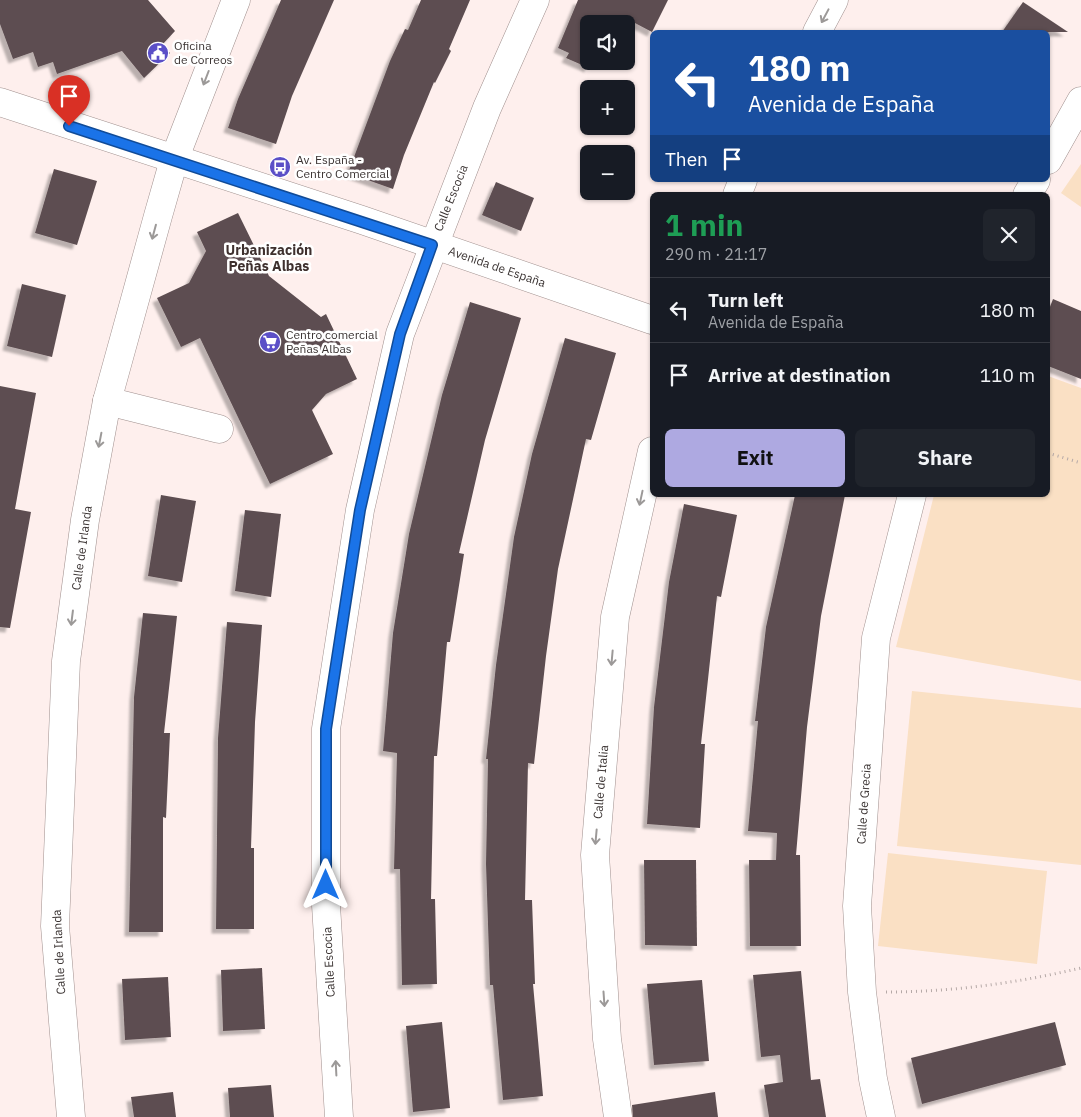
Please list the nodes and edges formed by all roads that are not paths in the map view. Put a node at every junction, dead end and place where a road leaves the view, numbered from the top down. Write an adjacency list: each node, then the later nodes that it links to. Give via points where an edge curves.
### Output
1 (236, 0): 8 (street, Calle de Irlanda, one-way to 8)
2 (536, 0): 9 (street, Calle Escocia, via 487,108)
3 (834, 0): 4 (street, one-way to 4)
4 (818, 30)
5 (1081, 101): 7 (street)
6 (0, 102): 8 (street, Avenida de España)
7 (1050, 156)
8 (174, 160): 9 (street, Avenida de España); 11 (street, Calle de Irlanda, one-way to 11)
9 (432, 245): 10 (street, Avenida de España); 16 (street, Calle Escocia, one-way to 9, via 326,905 326,729 360,510 400,334)
10 (650, 319)
11 (107, 401): 12 (street); 15 (street, Calle de Irlanda, one-way to 15, via 85,520 66,661 56,926)
12 (219, 429)
13 (650, 460): 17 (street, Calle de Italia, one-way to 17, via 615,618 594,856 607,1038)
14 (911, 497): 18 (street, Calle de Grecia, via 876,638 857,906 862,992)
15 (71, 1117)
16 (339, 1117)
17 (618, 1117)
18 (881, 1117)

